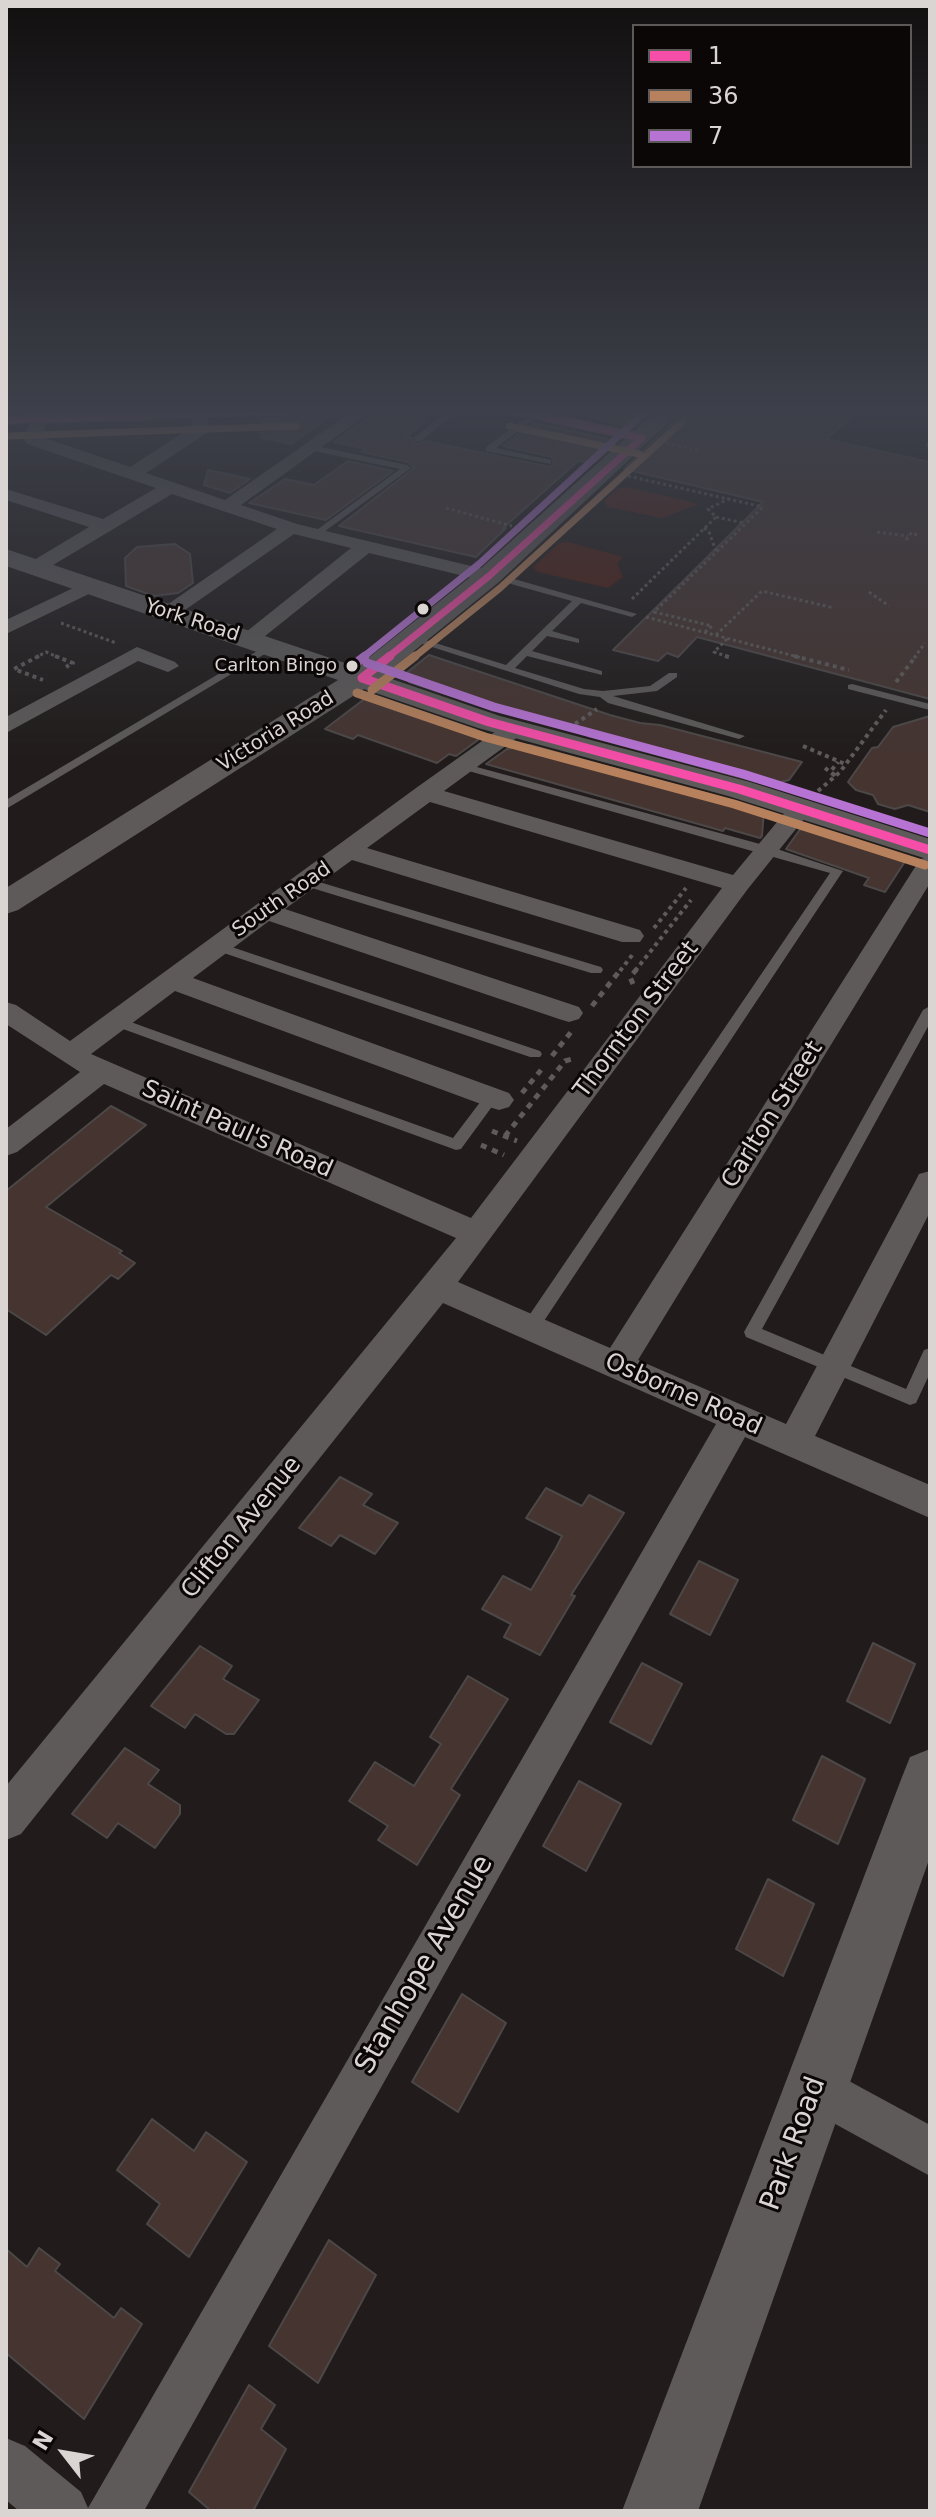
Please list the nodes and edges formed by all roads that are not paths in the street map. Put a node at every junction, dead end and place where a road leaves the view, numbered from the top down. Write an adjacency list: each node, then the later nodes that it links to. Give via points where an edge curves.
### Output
1 (102, 527): 8 (street)
2 (326, 527): 5 (lane)
3 (550, 527): 9 (street, Victoria Road)
4 (291, 528): 5 (street); 12 (street)
5 (317, 534): 6 (street)
6 (365, 546): 9 (street); 18 (street)
7 (6, 557): 8 (street, York Road)
8 (36, 567): 10 (street, York Road)
9 (501, 579): 11 (lane); 16 (street, Victoria Road)
10 (88, 587): 12 (street, York Road); 14 (street)
11 (579, 599): 13 (lane); 15 (lane)
12 (168, 613): 18 (street, York Road)
13 (632, 614)
14 (6, 628)
15 (547, 633): 17 (lane); 19 (lane)
16 (412, 639): 21 (lane); 24 (street, Victoria Road)
17 (575, 641)
18 (258, 643): 24 (street, York Road); 35 (lane)
19 (525, 652): 21 (lane); 22 (lane)
20 (168, 666): 30 (street, via 137,653)
21 (510, 667): 26 (lane)
22 (598, 673)
23 (673, 675): 26 (lane, via 653,689)
24 (362, 678): 32 (street, York Road); 43 (street, Victoria Road)
25 (852, 687): 28 (lane)
26 (608, 698): 29 (lane)
27 (675, 703): 29 (lane)
28 (930, 707)
29 (662, 715): 31 (lane)
30 (6, 726)
31 (739, 736)
32 (504, 737): 33 (street, South Road); 36 (street, York Road, via 556,739)
33 (462, 766): 34 (street, South Road); 37 (lane)
34 (424, 793): 39 (street, South Road); 42 (street)
35 (6, 805)
36 (792, 820): 37 (street, Thornton Street); 38 (street, York Road)
37 (766, 850): 42 (street, Thornton Street); 61 (lane, via 837,871)
38 (930, 850)
39 (350, 851): 41 (street, South Road); 45 (street)
40 (929, 864): 63 (street, Carlton Street)
41 (306, 882): 44 (street, South Road); 47 (lane)
42 (738, 885): 59 (street, Thornton Street)
43 (6, 903)
44 (265, 911): 46 (street, South Road); 51 (street)
45 (631, 936)
46 (217, 946): 48 (street, South Road); 53 (lane)
47 (596, 970)
48 (172, 980): 54 (street, South Road); 56 (street)
49 (930, 1010): 64 (lane, via 752,1332)
50 (6, 1011): 54 (street, Saint Paul's Road)
51 (569, 1013)
52 (128, 1026): 56 (lane, via 456,1145)
53 (535, 1054)
54 (70, 1055): 55 (street, Saint Paul's Road)
55 (101, 1071): 57 (street); 59 (street, Saint Paul's Road)
56 (496, 1098)
57 (6, 1145)
58 (930, 1182): 64 (street)
59 (475, 1233): 60 (street, Clifton Avenue)
60 (437, 1287): 61 (street, Osborne Road); 69 (street, Clifton Avenue)
61 (530, 1328): 63 (street, Osborne Road)
62 (930, 1355): 64 (lane, via 910,1398)
63 (617, 1365): 65 (street, Osborne Road)
64 (834, 1366): 66 (street)
65 (737, 1419): 66 (street, Osborne Road); 74 (street, Stanhope Avenue)
66 (794, 1443): 67 (street, Osborne Road)
67 (930, 1502)
68 (930, 1777): 70 (street, Park Road)
69 (6, 1819)
70 (814, 2086): 71 (street); 75 (street, Park Road)
71 (930, 2152)
72 (6, 2465): 73 (street)
73 (56, 2509)
74 (114, 2511)
75 (660, 2511)

